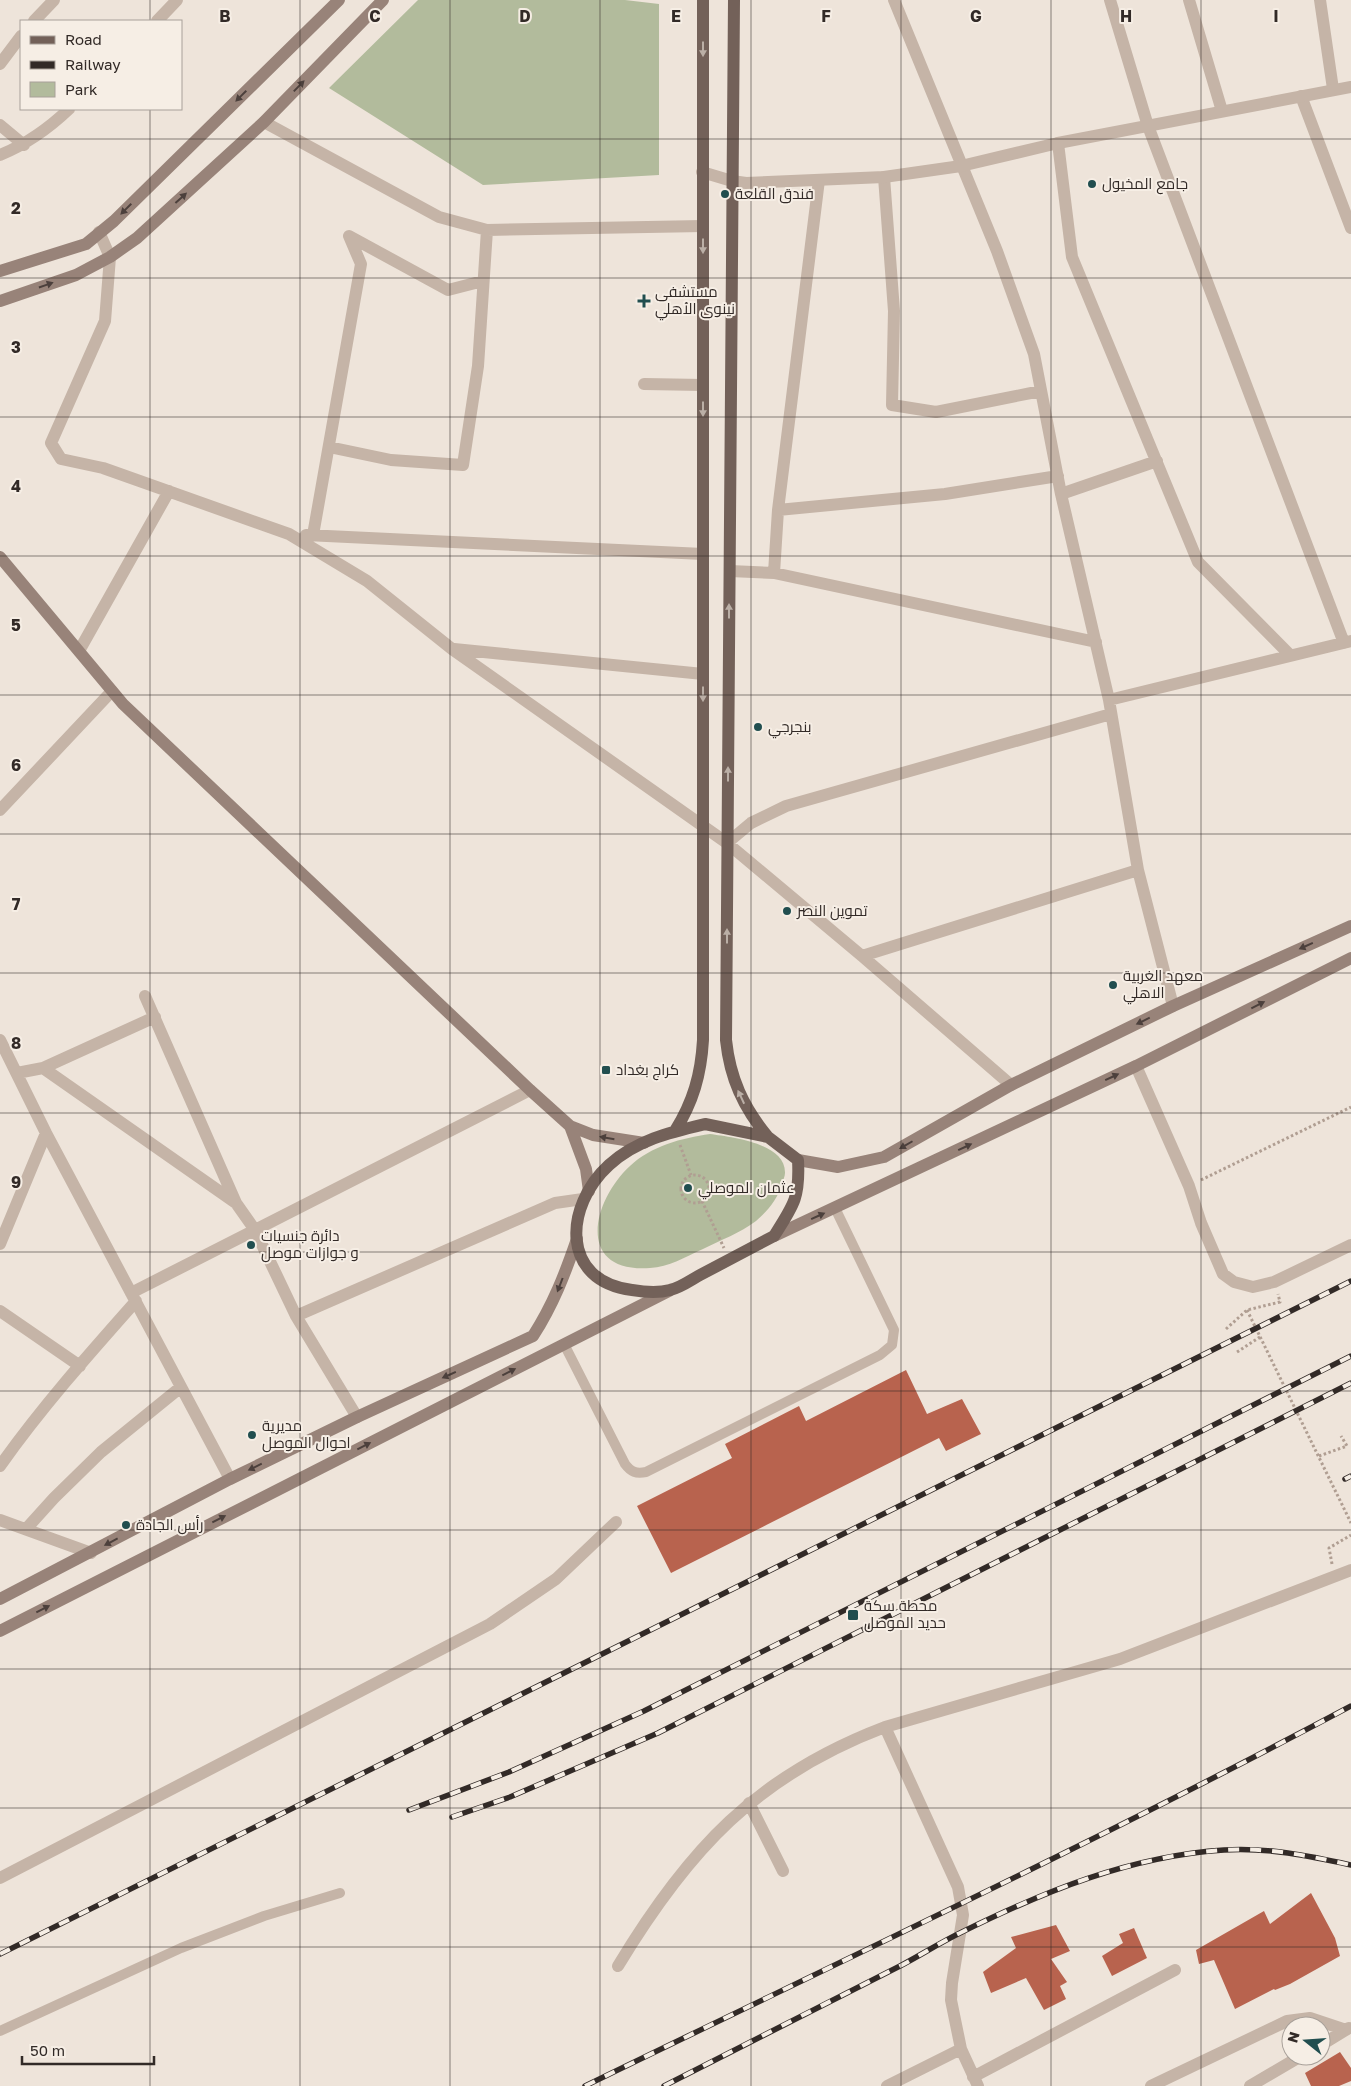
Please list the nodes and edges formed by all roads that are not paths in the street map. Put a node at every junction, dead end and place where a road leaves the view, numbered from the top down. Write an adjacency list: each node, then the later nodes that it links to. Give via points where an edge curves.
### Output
1 (54, 0): 11 (street)
2 (177, 0): 12 (street)
3 (339, 0): 34 (main road, one-way to 34)
4 (383, 0): 20 (main road, one-way to 4)
5 (703, 0): 27 (main road, one-way to 27)
6 (734, 0): 30 (main road)
7 (894, 0): 26 (street)
8 (1110, 0): 22 (street)
9 (1189, 0): 19 (street)
10 (1320, 0): 16 (street)
11 (35, 20)
12 (158, 20)
13 (20, 37): 14 (street)
14 (0, 64)
15 (1351, 87): 16 (street)
16 (1333, 89): 17 (street)
17 (1302, 96): 19 (street); 32 (street)
18 (68, 110): 24 (street)
19 (1222, 111): 22 (street)
20 (264, 122): 33 (street, via 438,217); 35 (main road, one-way to 20, via 137,238)
21 (0, 125): 24 (street)
22 (1148, 126): 23 (street); 55 (street)
23 (1058, 143): 26 (street); 43 (street, via 1072,257)
24 (24, 145): 25 (street)
25 (0, 155)
26 (961, 166): 28 (street); 41 (street, via 997,251 1034,354)
27 (702, 172): 30 (street); 31 (main road)
28 (884, 177): 29 (street); 41 (street, via 894,311 892,405 936,412)
29 (819, 180): 30 (street); 47 (street)
30 (732, 181): 52 (main road)
31 (703, 226): 33 (street); 40 (main road, one-way to 40)
32 (1351, 228)
33 (486, 230): 37 (street)
34 (100, 232): 35 (street); 36 (main road, via 86,244)
35 (110, 257): 38 (main road, one-way to 35, via 76,275); 45 (street, via 105,321 51,443 62,459 103,468)
36 (0, 271)
37 (483, 281): 42 (street, via 478,366 463,465 392,460); 42 (street, via 448,290 349,236 361,264)
38 (0, 301)
39 (644, 384): 40 (street)
40 (703, 385): 50 (main road, one-way to 50)
41 (1041, 391): 44 (street)
42 (329, 448): 49 (street)
43 (1157, 462): 46 (street); 58 (street, via 1198,562)
44 (1058, 476): 46 (street); 47 (street, via 945,494)
45 (169, 491): 48 (street); 57 (street)
46 (1061, 494): 54 (street)
47 (778, 510): 53 (street)
48 (289, 534): 49 (street); 56 (street, via 368,581)
49 (313, 535): 50 (street)
50 (703, 554): 59 (main road)
51 (0, 557): 57 (main road)
52 (730, 571): 53 (street); 65 (main road, one-way to 52)
53 (774, 573): 54 (street)
54 (1096, 642): 61 (street)
55 (1348, 642): 58 (street)
56 (452, 649): 59 (street); 64 (street)
57 (79, 652): 60 (main road)
58 (1290, 656): 61 (street)
59 (703, 674): 64 (main road, one-way to 64)
60 (112, 691): 63 (street); 78 (main road)
61 (1109, 700): 62 (street)
62 (1111, 714): 65 (street, via 786,806 751,822); 66 (street)
63 (0, 810)
64 (703, 825): 65 (street); 80 (main road, via 702,1060 693,1097)
65 (728, 843): 68 (street); 82 (main road, one-way to 65, via 743,1102 729,1062 726,1040)
66 (1138, 870): 68 (street); 71 (street)
67 (1351, 926): 71 (main road, one-way to 71)
68 (862, 956): 77 (street)
69 (1351, 958): 74 (main road, one-way to 69)
70 (145, 996): 72 (street)
71 (1173, 1006): 77 (main road, one-way to 77)
72 (155, 1017): 75 (street); 86 (street)
73 (0, 1040): 76 (street)
74 (1136, 1066): 87 (main road, one-way to 74); 92 (street, via 1189,1186 1223,1274 1234,1282 1253,1287 1274,1282)
75 (43, 1068): 76 (street); 86 (street)
76 (17, 1073): 81 (street)
77 (1011, 1085): 84 (main road, one-way to 84, via 884,1157 838,1166)
78 (530, 1090): 79 (main road); 88 (street)
79 (570, 1126): 83 (main road, one-way to 79, via 594,1135); 85 (main road, via 586,1169)
80 (675, 1132): 82 (main road, via 705,1124); 83 (main road, via 656,1136)
81 (46, 1133): 89 (street); 94 (street)
82 (768, 1137): 84 (main road)
83 (644, 1143): 85 (main road, via 609,1165)
84 (798, 1160): 90 (main road, via 799,1183 794,1203)
85 (586, 1195): 91 (main road, via 576,1223); 96 (street, via 555,1203)
86 (236, 1203): 88 (street)
87 (835, 1208): 90 (main road, one-way to 87); 97 (lane, via 892,1323 892,1345 880,1355 646,1472 634,1472 625,1464)
88 (255, 1230): 94 (street); 96 (street)
89 (1, 1236)
90 (774, 1236): 93 (main road)
91 (577, 1240): 93 (main road, via 590,1272 604,1283 643,1292); 100 (main road, one-way to 100, via 560,1288 533,1336)
92 (1351, 1244)
93 (670, 1290): 97 (main road)
94 (133, 1297): 98 (street); 99 (street)
95 (0, 1311): 98 (street)
96 (296, 1316): 100 (street)
97 (564, 1344): 109 (main road, one-way to 97)
98 (80, 1366): 101 (street)
99 (181, 1387): 102 (street); 105 (street, via 101,1452)
100 (357, 1417): 102 (main road, one-way to 102)
101 (0, 1466)
102 (230, 1479): 106 (main road, one-way to 106)
103 (0, 1520): 105 (street)
104 (616, 1522): 113 (street, via 556,1579 490,1624)
105 (26, 1529): 106 (street)
106 (91, 1553): 108 (main road)
107 (1351, 1570): 110 (street, via 1120,1659)
108 (0, 1599)
109 (0, 1631)
110 (885, 1727): 111 (street, via 801,1766); 120 (street, via 958,1887 963,1915 951,2000)
111 (749, 1803): 112 (street); 115 (street, via 694,1856 665,1893)
112 (783, 1871)
113 (0, 1878)
114 (340, 1893): 118 (lane, via 264,1916 181,1948)
115 (618, 1966)
116 (1175, 1970): 122 (street)
117 (1349, 2028): 119 (street); 124 (street, via 1310,2018 1287,2021)
118 (0, 2032)
119 (1331, 2038)
120 (961, 2049): 122 (street); 123 (street)
121 (1284, 2066): 125 (street)
122 (975, 2081)
123 (887, 2086)
124 (1151, 2086)
125 (1250, 2086)

